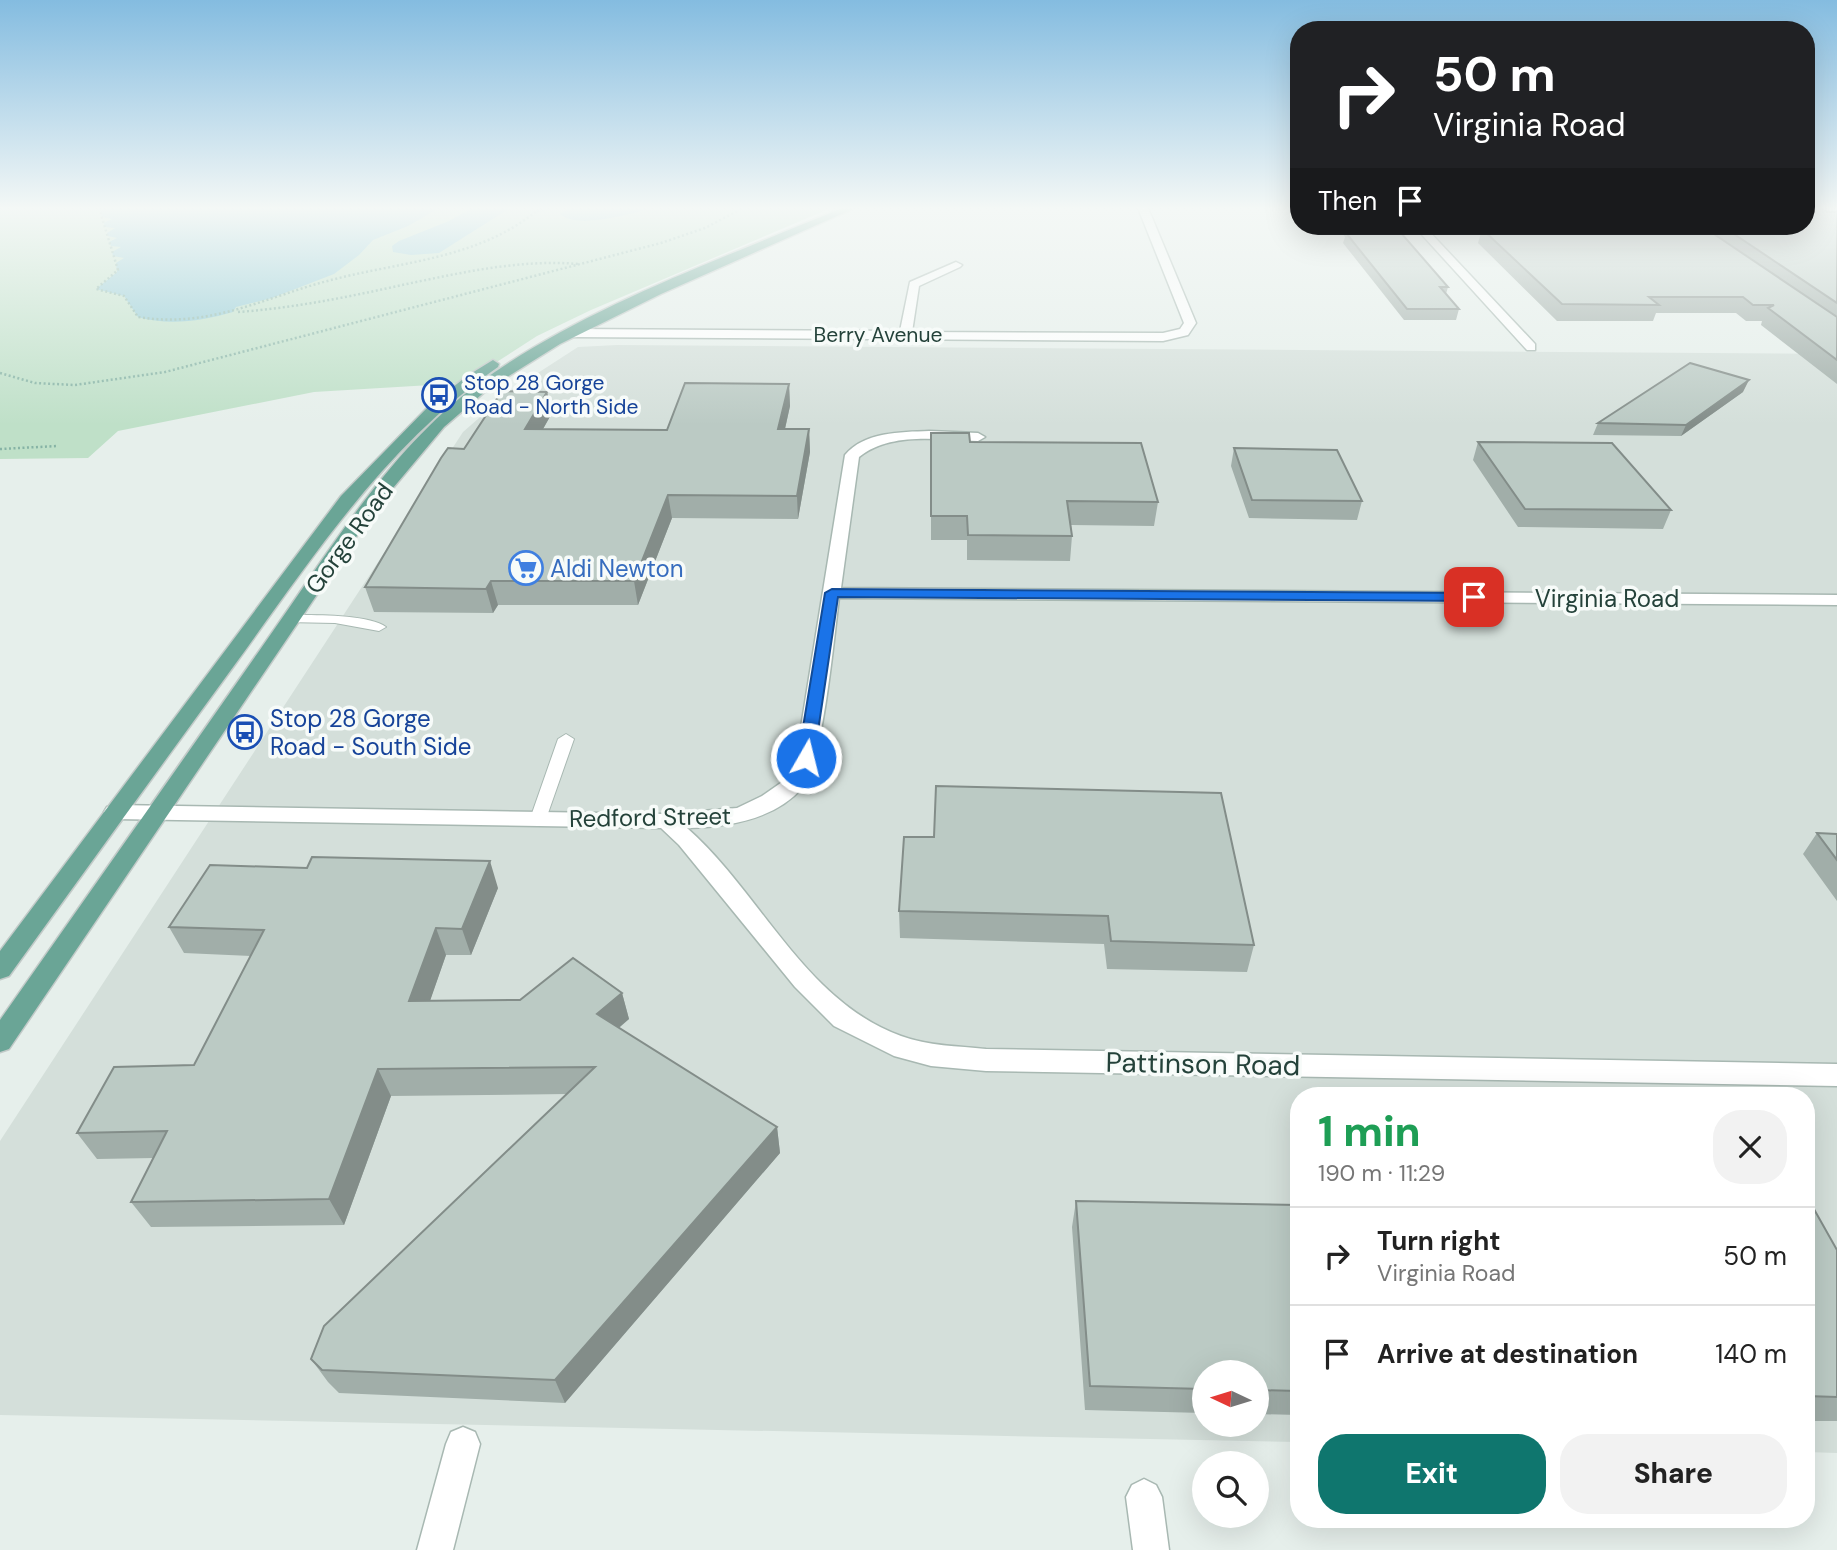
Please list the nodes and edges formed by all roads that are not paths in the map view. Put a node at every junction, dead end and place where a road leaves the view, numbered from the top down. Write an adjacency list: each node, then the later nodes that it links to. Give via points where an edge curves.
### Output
1 (656, 280): 6 (main road)
2 (680, 280): 7 (main road, Gorge Road)
3 (922, 280): 8 (street, via 914,284)
4 (1173, 280): 8 (street, Berry Avenue, via 1190,323 1184,332 1163,337)
5 (1469, 280): 10 (street)
6 (548, 331)
7 (571, 333): 8 (street, Berry Avenue); 14 (main road, Gorge Road, via 495,378 415,449)
8 (905, 336)
9 (527, 342): 17 (main road, Gorge Road, via 464,383 384,455)
10 (1531, 347)
11 (978, 437): 12 (street, Redford Street, via 877,439 860,445 852,455 845,488)
12 (832, 593): 13 (street, Virginia Road); 20 (street, Redford Street, via 806,758 794,783 742,815)
13 (1837, 600)
14 (290, 619): 15 (lane, via 335,619); 18 (main road, Gorge Road)
15 (379, 627)
16 (566, 739): 19 (lane)
17 (116, 812): 18 (street, Redford Street); 21 (main road, Gorge Road)
18 (156, 813): 19 (street, Redford Street); 22 (main road, Gorge Road)
19 (538, 819): 20 (street, Redford Street)
20 (666, 821): 23 (street, Pattinson Road, via 843,1020 894,1045 931,1055)
21 (0, 969)
22 (0, 1041)
23 (1834, 1080)
24 (463, 1444): 26 (street)
25 (1144, 1497): 27 (street)
26 (435, 1550)
27 (1151, 1550)

